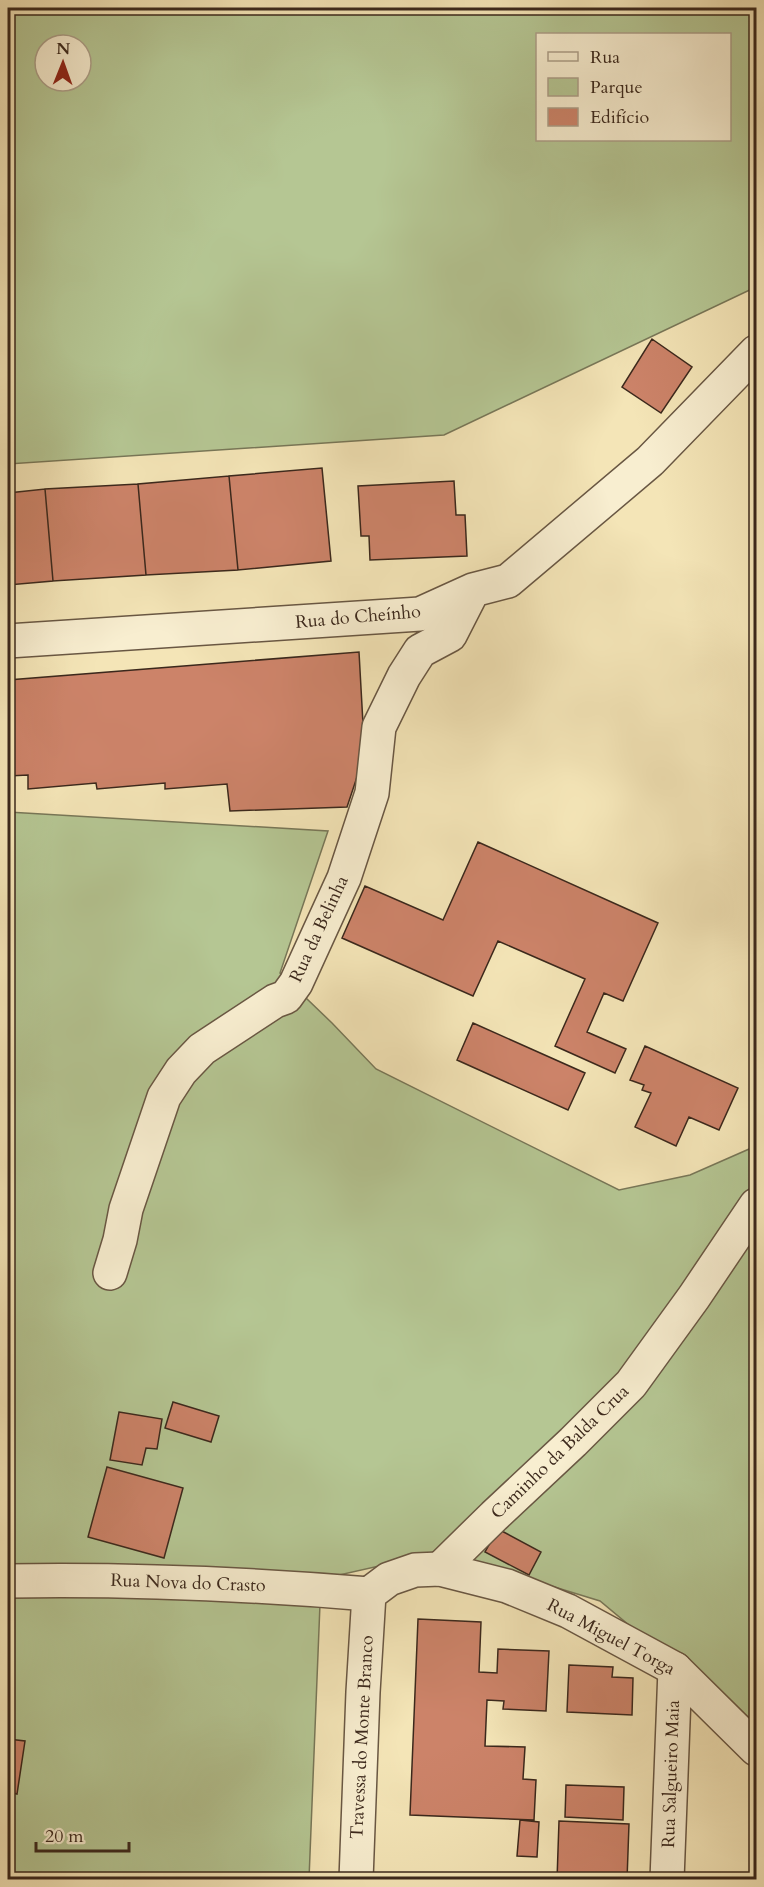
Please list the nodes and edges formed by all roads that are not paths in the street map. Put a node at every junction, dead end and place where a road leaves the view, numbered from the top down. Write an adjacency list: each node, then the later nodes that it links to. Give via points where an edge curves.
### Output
1 (756, 352): 2 (street, Rua do Cheínho, via 650,461 508,581)
2 (473, 590): 3 (street, Rua do Cheínho, via 420,614); 5 (street, Rua da Belinha, via 450,635 420,651 380,728 372,794 344,878 296,984 286,997 275,1000 202,1048 164,1097 126,1209)
3 (8, 641)
4 (756, 1204): 6 (street, Caminho da Balda Crua, via 631,1384)
5 (110, 1273)
6 (440, 1569): 8 (street, via 415,1570 389,1579); 9 (street, Rua Miguel Torga, via 507,1586 568,1611)
7 (8, 1581): 8 (street, Rua Nova do Crasto, via 88,1579)
8 (369, 1594): 11 (street, Travessa do Monte Branco)
9 (675, 1669): 10 (street, Rua Miguel Torga); 12 (street, Rua Salgueiro Maia)
10 (756, 1749)
11 (356, 1880)
12 (667, 1880)

